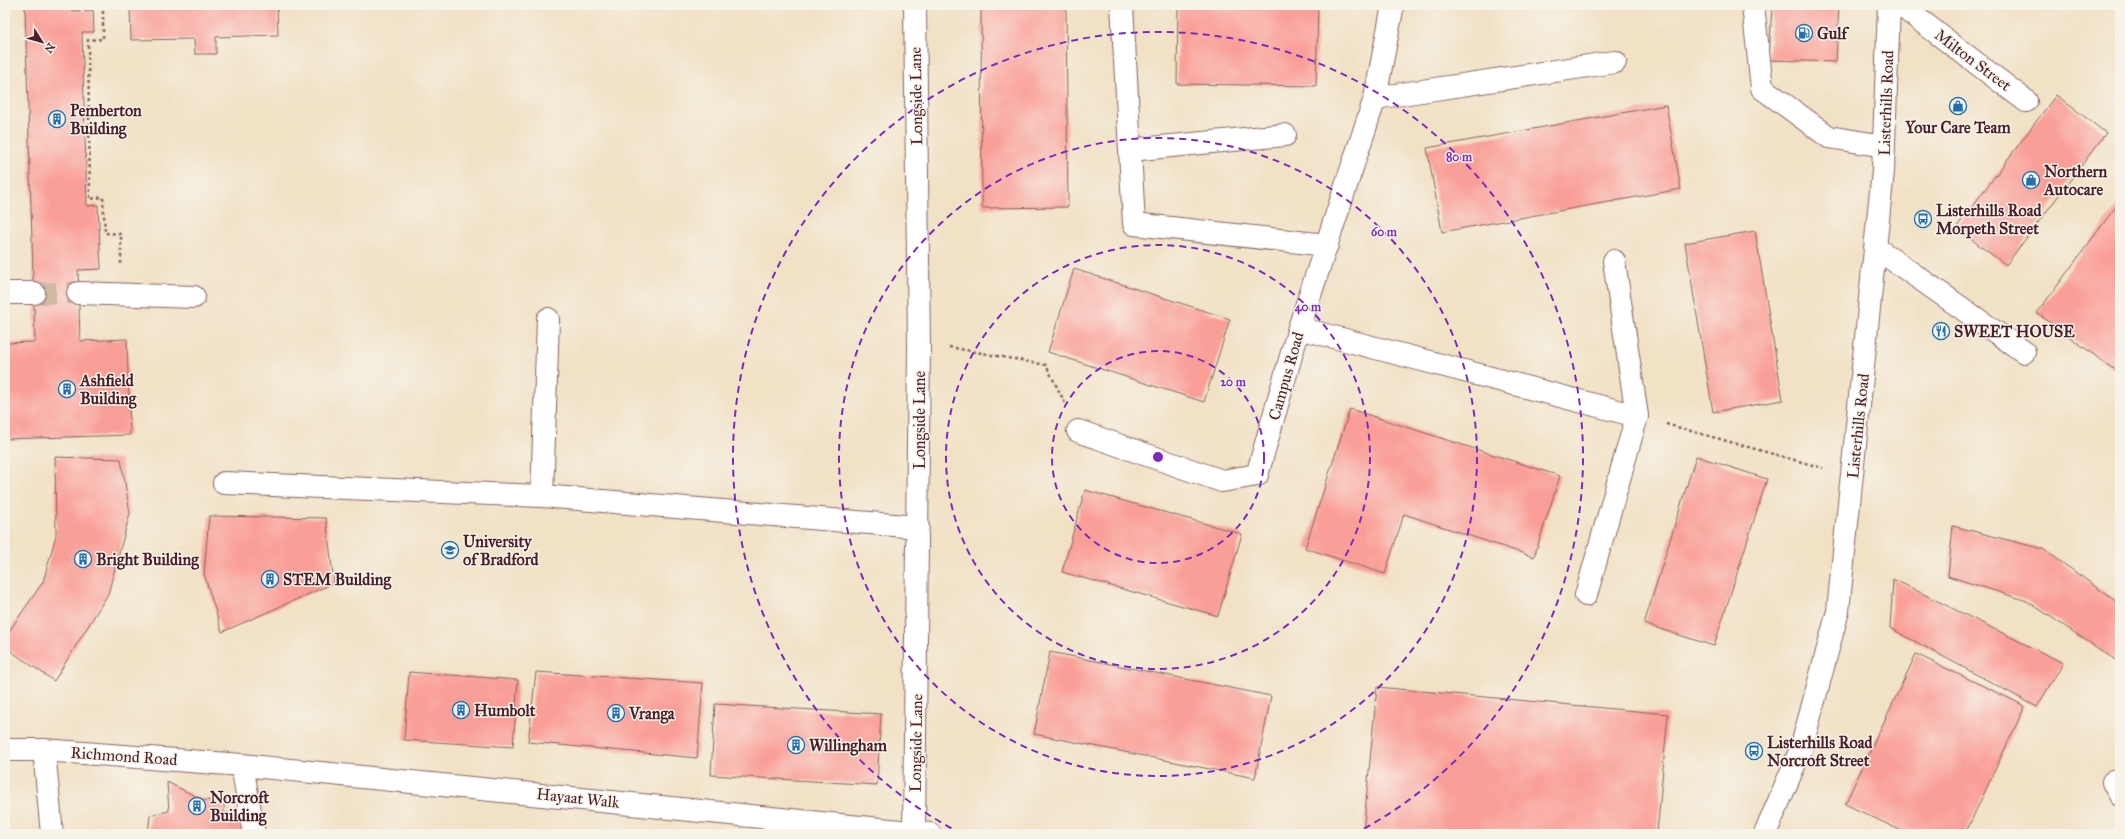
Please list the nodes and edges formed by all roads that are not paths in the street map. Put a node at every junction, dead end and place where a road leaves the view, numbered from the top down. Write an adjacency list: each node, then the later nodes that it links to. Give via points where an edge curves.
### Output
1 (915, 5): 27 (street, Longside Lane, via 919,346)
2 (1122, 5): 12 (street)
3 (1393, 5): 8 (street, Campus Road)
4 (1753, 5): 11 (street, via 1762,88 1829,137)
5 (1889, 5): 11 (street, Listerhills Road)
6 (1900, 5): 9 (street, Milton Street)
7 (1615, 62): 8 (street)
8 (1375, 98): 13 (street, Campus Road)
9 (2026, 101)
10 (1285, 135): 12 (street)
11 (1884, 146): 14 (street, Listerhills Road)
12 (1130, 150): 13 (street, via 1134,224)
13 (1327, 245): 21 (street, Campus Road)
14 (1876, 248): 22 (street); 35 (street, Listerhills Road, via 1838,611 1801,749)
15 (1614, 261): 23 (street)
16 (5, 293): 17 (street)
17 (34, 293)
18 (78, 293): 19 (street)
19 (194, 297)
20 (548, 319): 26 (street)
21 (1299, 328): 23 (street); 24 (street, Campus Road, via 1257,475 1222,481)
22 (2024, 352)
23 (1637, 416): 28 (street)
24 (1078, 431)
25 (224, 483): 26 (street)
26 (542, 496): 27 (street)
27 (918, 526): 32 (street, Longside Lane)
28 (1586, 595)
29 (5, 750): 30 (street, Richmond Road)
30 (44, 750): 31 (street, Richmond Road); 33 (street)
31 (242, 765): 32 (street, Hayaat Walk); 34 (street)
32 (919, 833)
33 (52, 834)
34 (254, 834)
35 (1764, 834)

